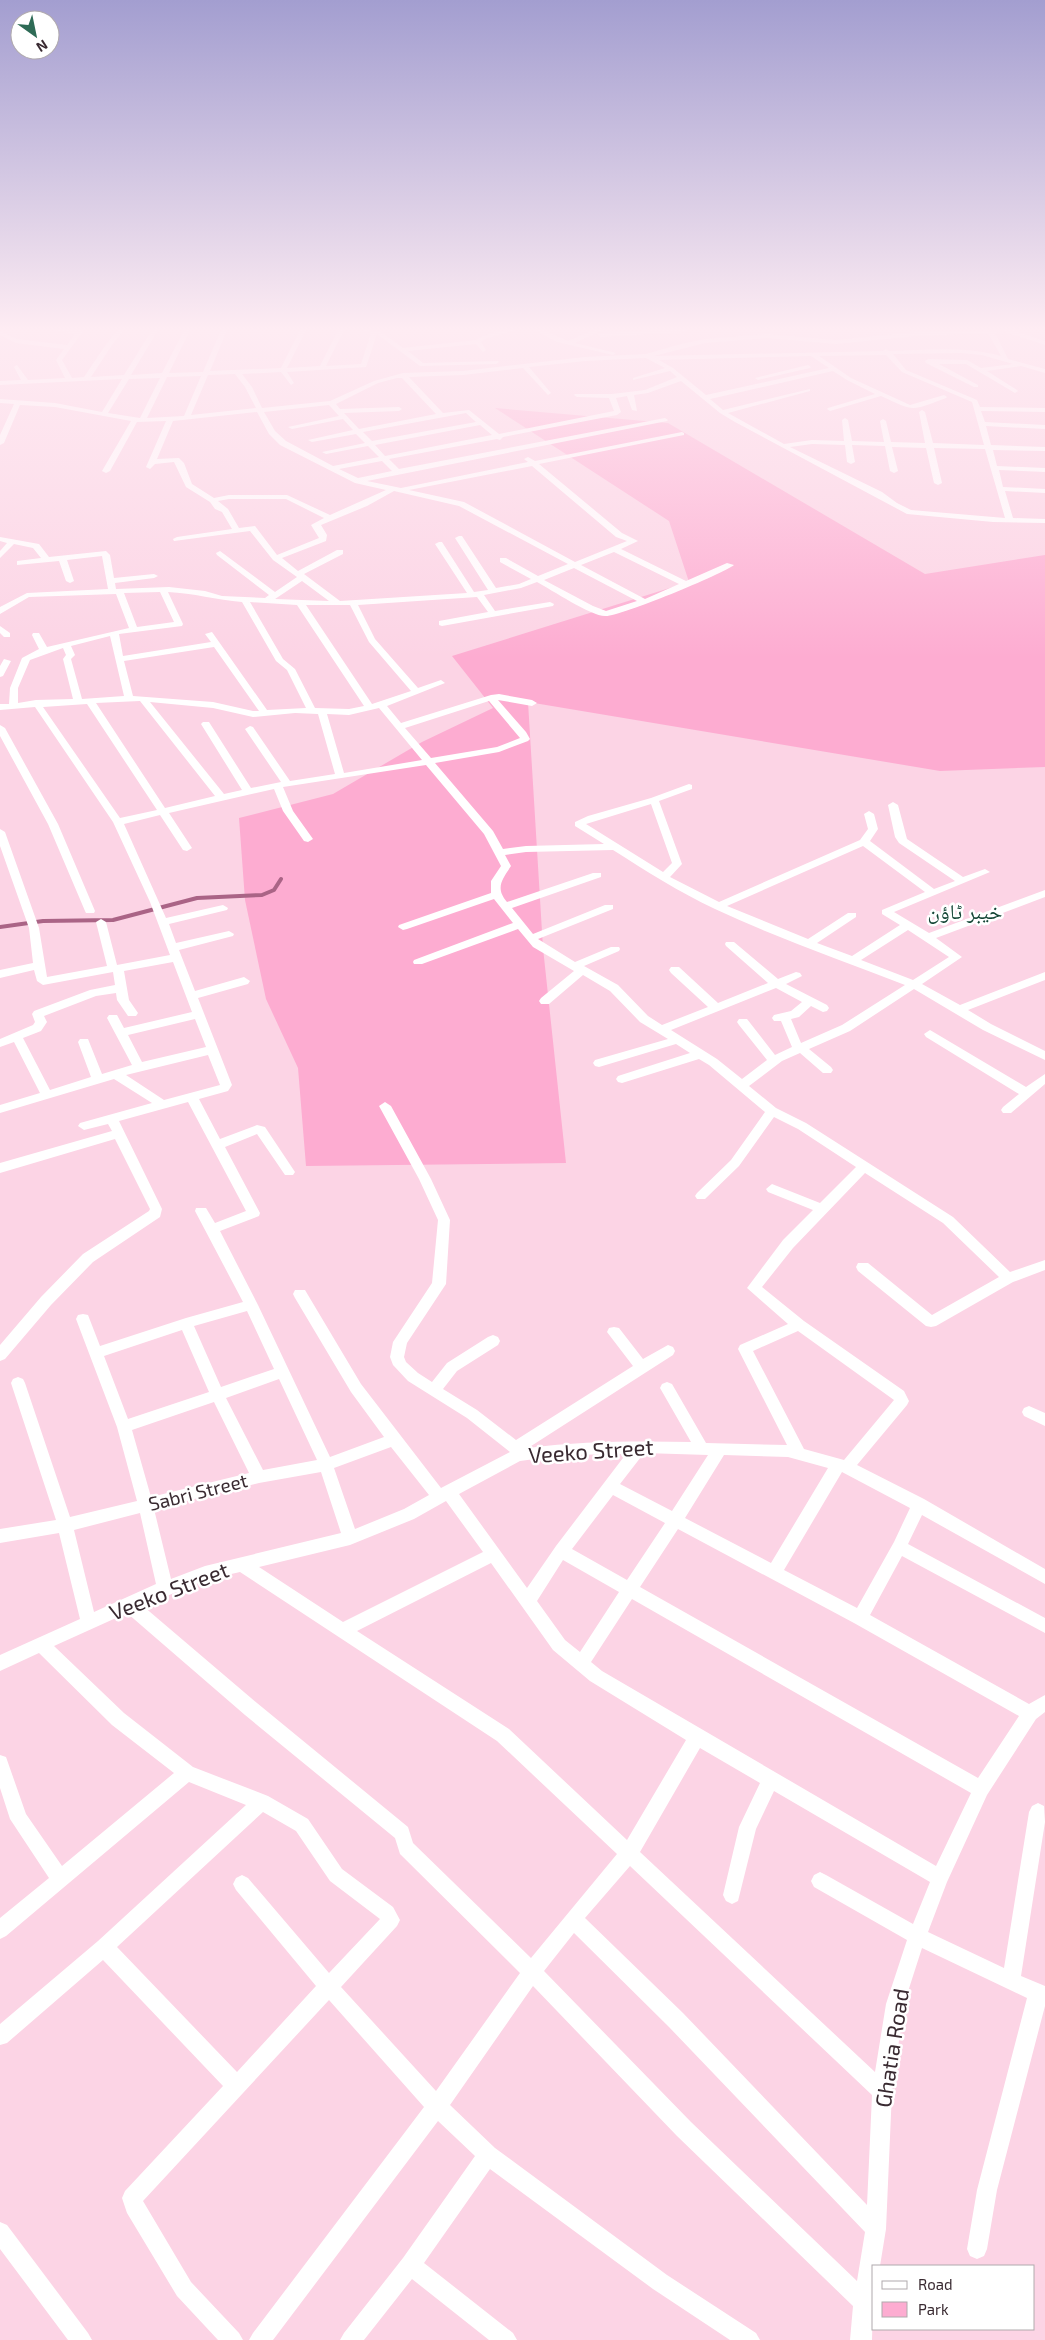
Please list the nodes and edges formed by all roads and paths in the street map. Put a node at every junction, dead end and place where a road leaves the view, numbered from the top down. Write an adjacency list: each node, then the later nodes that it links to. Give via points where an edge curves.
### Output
1 (124, 439): 33 (street)
2 (161, 439): 40 (street, via 150,466 178,461 189,486)
3 (280, 439): 29 (street)
4 (316, 439): 16 (street)
5 (365, 439): 17 (street)
6 (390, 439): 17 (street)
7 (480, 439): 26 (street)
8 (502, 439): 23 (street)
9 (561, 439): 23 (street)
10 (655, 439): 28 (street)
11 (771, 439): 21 (street)
12 (848, 439): 18 (street)
13 (887, 439): 19 (street)
14 (929, 439): 20 (street)
15 (986, 439): 22 (street)
16 (312, 440)
17 (369, 443): 25 (street); 26 (street)
18 (848, 443): 19 (street); 21 (street, via 812,442); 27 (street)
19 (888, 444): 20 (street); 32 (street)
20 (930, 445): 22 (street); 36 (street)
21 (783, 446): 42 (street, via 910,512)
22 (989, 447): 24 (street); 30 (street)
23 (514, 448): 28 (street); 34 (street)
24 (1045, 449)
25 (326, 452)
26 (382, 458): 29 (street); 34 (street)
27 (851, 462)
28 (532, 463): 37 (street); 50 (street, via 619,535 634,541)
29 (332, 468): 35 (street)
30 (996, 468): 31 (street); 38 (street)
31 (1045, 470)
32 (894, 471)
33 (106, 472)
34 (397, 472): 35 (street)
35 (358, 481): 37 (street)
36 (938, 483)
37 (396, 490): 41 (street); 61 (street, via 461,504)
38 (1002, 490): 39 (street); 42 (street)
39 (1045, 491)
40 (213, 500): 41 (street, via 287,497); 44 (street, via 230,516 230,522)
41 (330, 518): 55 (street, via 315,526 323,535 322,539)
42 (1009, 519): 43 (street)
43 (1045, 521)
44 (236, 529): 45 (street); 55 (street, via 252,528)
45 (177, 538)
46 (459, 538): 71 (street)
47 (0, 539): 48 (street)
48 (12, 541): 53 (street); 56 (street, via 36,546)
49 (439, 544): 72 (street)
50 (615, 549): 61 (street); 68 (street)
51 (340, 552): 63 (street)
52 (220, 553): 73 (street)
53 (0, 556)
54 (62, 558): 56 (street); 66 (street); 67 (street, via 103,553)
55 (276, 558): 63 (street)
56 (47, 560): 58 (street)
57 (504, 560): 65 (street)
58 (32, 562): 59 (street); 62 (street)
59 (20, 563)
60 (730, 564): 68 (street)
61 (574, 565): 65 (street); 76 (street)
62 (34, 572)
63 (300, 575): 73 (street); 78 (street)
64 (154, 576): 67 (street)
65 (539, 579): 71 (street); 76 (street, via 602,614)
66 (70, 581)
67 (110, 581): 70 (street)
68 (685, 584): 76 (street)
69 (163, 590): 70 (street); 74 (street); 85 (street, via 179,624)
70 (116, 591): 81 (street, via 27,595); 85 (street)
71 (494, 592): 72 (street)
72 (475, 595): 79 (street); 82 (street)
73 (275, 596): 75 (street)
74 (245, 600): 75 (street); 109 (street, via 280,661 291,669)
75 (267, 601): 77 (street)
76 (644, 602)
77 (300, 603): 78 (street); 108 (street)
78 (338, 603): 79 (street)
79 (353, 603): 97 (street, via 370,640)
80 (550, 604): 82 (street)
81 (0, 611)
82 (493, 614): 83 (street)
83 (442, 624)
84 (0, 629): 88 (street)
85 (134, 631): 86 (street)
86 (115, 632): 90 (street); 93 (street)
87 (209, 634): 91 (street)
88 (7, 635)
89 (36, 635): 92 (street)
90 (66, 644): 92 (street); 102 (street, via 71,655 67,659)
91 (216, 644): 93 (street); 111 (street)
92 (44, 650): 105 (street, via 26,658 14,688)
93 (120, 659): 98 (street)
94 (6, 660): 95 (street)
95 (0, 674)
96 (441, 683): 97 (street)
97 (417, 692): 106 (street)
98 (129, 698): 100 (street); 101 (street)
99 (491, 698): 104 (street); 113 (street); 116 (street, via 525,739 499,749)
100 (143, 699): 111 (street); 121 (street)
101 (89, 700): 102 (street); 124 (street)
102 (78, 701): 103 (street)
103 (36, 703): 105 (street); 126 (street)
104 (532, 704)
105 (13, 705): 107 (street)
106 (381, 705): 108 (street); 113 (street)
107 (0, 707)
108 (369, 707): 110 (street, via 349,712)
109 (312, 711): 110 (street); 111 (street)
110 (322, 711): 117 (street)
111 (265, 713)
112 (206, 724): 120 (street)
113 (398, 727): 116 (street)
114 (0, 728): 144 (street, via 53,824)
115 (250, 729): 118 (street)
116 (428, 761): 117 (street, via 375,772); 132 (street, via 489,833)
117 (340, 775): 118 (street)
118 (282, 784): 120 (street); 128 (street, via 288,811)
119 (688, 786): 122 (street)
120 (248, 791): 121 (street)
121 (221, 797): 124 (street)
122 (654, 800): 130 (street, via 579,824); 135 (street, via 677,864)
123 (893, 805): 136 (street, via 903,841)
124 (165, 811): 126 (street); 131 (street)
125 (869, 814): 129 (street, via 873,829)
126 (118, 822): 145 (street)
127 (0, 832): 160 (street, via 32,924)
128 (308, 838)
129 (864, 842): 137 (street); 141 (street)
130 (615, 847): 132 (street, via 526,849); 135 (street)
131 (187, 848)
132 (499, 853): 139 (street, via 506,866 496,881)
133 (986, 872): 136 (street)
134 (598, 874): 140 (street)
135 (664, 877): 141 (street)
136 (962, 881): 137 (street)
137 (931, 892): 149 (street, via 886,912)
138 (1043, 893): 152 (street)
139 (496, 895): 140 (street); 150 (street)
140 (506, 906): 148 (street)
141 (719, 906): 155 (street)
142 (609, 907): 153 (street)
143 (223, 908): 145 (street)
144 (90, 910)
145 (158, 912): 157 (street)
146 (852, 915): 155 (street)
147 (102, 922): 161 (street)
148 (521, 924): 153 (street); 159 (street)
149 (908, 925): 152 (street); 158 (street)
150 (403, 927)
151 (229, 934): 157 (street)
152 (928, 937): 169 (street, via 957,956)
153 (532, 938): 162 (street, via 537,945)
154 (730, 944): 168 (street)
155 (808, 944): 158 (street)
156 (615, 949): 162 (street)
157 (174, 953): 161 (street); 171 (street)
158 (853, 960): 169 (street)
159 (418, 962)
160 (38, 966): 161 (street, via 43,981); 164 (street)
161 (116, 968): 170 (street)
162 (578, 968): 172 (street); 181 (street, via 614,988 644,1019)
163 (675, 970): 174 (street)
164 (0, 974)
165 (796, 976): 168 (street)
166 (1045, 976): 176 (street)
167 (244, 981): 171 (street)
168 (775, 983): 173 (street); 174 (street)
169 (914, 984): 176 (street); 188 (street, via 846,1028)
170 (121, 988): 177 (street, via 123,1000); 184 (street, via 94,993 38,1014 41,1022 37,1028)
171 (190, 996): 178 (street)
172 (545, 1001)
173 (809, 1002): 175 (street); 188 (street, via 801,1011 782,1018)
174 (715, 1007): 181 (street)
175 (823, 1008)
176 (960, 1009): 191 (street, via 987,1028)
177 (132, 1013)
178 (197, 1014): 182 (street); 189 (street)
179 (114, 1018): 182 (street)
180 (743, 1022): 192 (street)
181 (661, 1030): 185 (street)
182 (121, 1033): 194 (street)
183 (930, 1034): 201 (street)
184 (17, 1037): 187 (street); 202 (street)
185 (678, 1040): 190 (street); 193 (street)
186 (84, 1042): 199 (street)
187 (0, 1043)
188 (799, 1049): 192 (street); 195 (street)
189 (211, 1050): 194 (street); 203 (street, via 226,1085)
190 (701, 1054): 198 (street); 200 (street)
191 (1045, 1056)
192 (774, 1061): 200 (street)
193 (598, 1063)
194 (139, 1067): 196 (street)
195 (827, 1070)
196 (115, 1074): 199 (street); 204 (street)
197 (1045, 1078): 201 (street)
198 (622, 1079)
199 (98, 1080): 202 (street)
200 (741, 1086): 208 (street)
201 (1027, 1093): 207 (street)
202 (47, 1095): 205 (street)
203 (192, 1098): 204 (street); 212 (street)
204 (162, 1105): 209 (street)
205 (2, 1106)
206 (384, 1106): 238 (street, via 444,1220 439,1284 398,1348 400,1365)
207 (1007, 1110)
208 (772, 1111): 213 (street, via 802,1126); 217 (street, via 735,1163)
209 (111, 1118): 210 (street); 211 (street)
210 (84, 1126)
211 (118, 1134): 214 (street); 233 (street, via 156,1209 155,1214 88,1258)
212 (217, 1145): 215 (street, via 261,1130); 220 (street, via 254,1213)
213 (864, 1166): 218 (street); 223 (street, via 948,1220)
214 (0, 1168)
215 (289, 1172)
216 (772, 1188): 218 (street)
217 (701, 1196)
218 (822, 1209): 228 (street, via 788,1244 754,1288)
219 (201, 1211): 220 (street)
220 (212, 1229): 225 (street)
221 (1045, 1265): 223 (street)
222 (863, 1268): 223 (street, via 931,1322)
223 (1008, 1278)
224 (300, 1294): 243 (street, via 356,1388)
225 (251, 1305): 227 (street); 235 (street)
226 (82, 1318): 232 (street)
227 (186, 1323): 232 (street); 239 (street)
228 (799, 1325): 248 (street, via 745,1349); 250 (street, via 899,1395 902,1401)
229 (614, 1332): 234 (street)
230 (493, 1341): 238 (street, via 452,1367)
231 (668, 1351): 234 (street)
232 (96, 1353): 242 (street)
233 (0, 1355)
234 (642, 1368): 247 (street)
235 (282, 1372): 239 (street); 249 (street)
236 (18, 1383): 257 (street)
237 (667, 1388): 245 (street)
238 (434, 1390): 247 (street, via 472,1414)
239 (217, 1394): 242 (street); 251 (street)
240 (1029, 1412): 241 (street)
241 (1045, 1420)
242 (124, 1427): 255 (street)
243 (394, 1440): 249 (street, Sabri Street); 253 (street)
244 (640, 1447): 245 (street, Veeko Street); 247 (street, Veeko Street); 252 (street)
245 (701, 1447): 246 (street, Veeko Street)
246 (720, 1449): 248 (street, Veeko Street); 256 (street)
247 (517, 1452): 253 (street, Veeko Street)
248 (799, 1454): 250 (street, Veeko Street)
249 (326, 1465): 251 (street, Sabri Street); 259 (street)
250 (842, 1466): 254 (street, Veeko Street); 264 (street)
251 (259, 1477): 255 (street, Sabri Street)
252 (612, 1487): 256 (street); 261 (street)
253 (444, 1494): 259 (street, Veeko Street, via 409,1514); 262 (street)
254 (919, 1504): 260 (street); 265 (street, Veeko Street)
255 (146, 1506): 257 (street, Sabri Street); 266 (street)
256 (676, 1520): 264 (street); 267 (street)
257 (65, 1525): 258 (street, Sabri Street); 271 (street)
258 (0, 1536)
259 (350, 1538): 263 (street, Veeko Street)
260 (899, 1547): 270 (street); 272 (street)
261 (561, 1551): 267 (street); 268 (street)
262 (493, 1554): 268 (street); 273 (street)
263 (241, 1564): 266 (street, Veeko Street); 273 (street)
264 (774, 1572): 270 (street)
265 (1045, 1577)
266 (165, 1588): 269 (street, Veeko Street)
267 (629, 1589): 276 (street); 282 (street)
268 (526, 1602): 276 (street, via 559,1645)
269 (130, 1604): 271 (street, Veeko Street); 295 (street, via 402,1833 406,1848)
270 (860, 1618): 277 (street)
271 (89, 1622): 274 (street, Veeko Street)
272 (1045, 1626)
273 (341, 1631): 285 (street, via 503,1735)
274 (40, 1644): 275 (street, Veeko Street); 280 (street, via 118,1719)
275 (0, 1663)
276 (581, 1664): 278 (street)
277 (1038, 1708): 282 (street, Ghatia Road)
278 (697, 1737): 281 (street); 285 (street)
279 (0, 1763): 287 (street, via 20,1819)
280 (187, 1773): 283 (street); 287 (street)
281 (770, 1780): 286 (street); 290 (street, via 748,1827)
282 (981, 1789): 286 (street, Ghatia Road)
283 (262, 1802): 294 (street); 297 (street, via 302,1825 336,1874 392,1920)
284 (1038, 1812): 296 (street)
285 (630, 1852): 291 (street); 301 (street)
286 (940, 1878): 293 (street, Ghatia Road)
287 (61, 1880): 292 (street)
288 (820, 1881): 293 (street)
289 (242, 1884): 297 (street)
290 (732, 1895)
291 (573, 1919): 295 (street); 304 (street, via 676,2020)
292 (0, 1930)
293 (917, 1936): 296 (street); 301 (street, Ghatia Road, via 895,2004)
294 (104, 1947): 299 (street); 300 (street)
295 (532, 1972): 302 (street); 308 (street, via 684,2129)
296 (1010, 1979): 298 (street)
297 (329, 1988): 300 (street); 302 (street)
298 (1042, 1995): 306 (street, via 986,2190)
299 (0, 2036)
300 (236, 2085): 310 (street, via 132,2198 184,2289)
301 (882, 2091): 304 (street, Ghatia Road)
302 (437, 2106): 303 (street); 311 (street)
303 (488, 2155): 307 (street); 314 (street, via 660,2282)
304 (876, 2229): 308 (street, Ghatia Road)
305 (0, 2232): 309 (street)
306 (977, 2250)
307 (410, 2265): 312 (street); 313 (street)
308 (864, 2302): 315 (street, Ghatia Road)
309 (81, 2340)
310 (232, 2340)
311 (260, 2340)
312 (351, 2340)
313 (506, 2340)
314 (748, 2340)
315 (861, 2340)

